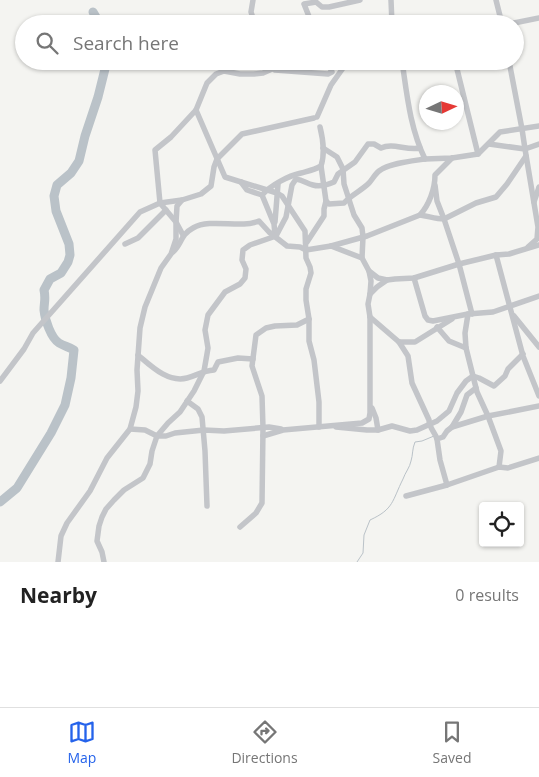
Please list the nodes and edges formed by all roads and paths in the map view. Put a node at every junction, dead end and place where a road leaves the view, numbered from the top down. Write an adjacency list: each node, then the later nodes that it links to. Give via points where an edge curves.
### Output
1 (253, 0): 5 (street)
2 (360, 0): 6 (street, via 322,8 316,2 304,4)
3 (391, 0): 7 (street)
4 (496, 0): 8 (street)
5 (252, 15)
6 (308, 15)
7 (390, 15)
8 (500, 15)
9 (539, 18): 10 (street)
10 (524, 21)
11 (270, 70): 18 (street, via 254,74 224,71 216,74 206,83)
12 (275, 70): 13 (street, via 328,74)
13 (331, 70)
14 (342, 70): 30 (street, via 316,118 242,134)
15 (403, 70): 25 (street, via 410,117)
16 (458, 70): 27 (street)
17 (511, 70): 21 (street)
18 (196, 110): 30 (street); 43 (street, via 155,150)
19 (539, 126): 21 (street)
20 (320, 127): 24 (street)
21 (522, 128): 22 (street, via 500,132); 26 (street)
22 (489, 144): 26 (street); 27 (street)
23 (539, 144): 26 (street)
24 (323, 148): 32 (street); 33 (street, via 337,157)
25 (420, 148): 31 (street); 33 (street, via 412,150 387,145 381,148 368,144 355,162)
26 (525, 148): 28 (street)
27 (478, 154): 29 (street)
28 (526, 156): 44 (street); 48 (street, via 496,197)
29 (452, 158): 31 (street); 34 (street, via 435,175)
30 (217, 159): 38 (street, via 224,178); 41 (street, via 211,186 201,194)
31 (425, 159): 40 (street, via 386,167)
32 (321, 166): 35 (street); 36 (street)
33 (343, 170): 36 (street, via 334,182); 40 (street)
34 (435, 183): 47 (street, via 426,209); 48 (street, via 436,201)
35 (278, 184): 38 (street); 39 (street)
36 (323, 186): 42 (street); 45 (street, via 313,186 296,179)
37 (539, 187): 44 (street)
38 (264, 193): 39 (street); 50 (street)
39 (277, 193): 45 (street); 50 (street)
40 (349, 198): 42 (street, via 344,203 330,204); 53 (street)
41 (182, 200): 43 (street); 49 (street)
42 (326, 201): 57 (street, via 324,216)
43 (160, 203): 46 (street); 84 (street, via 134,218 33,333)
44 (534, 203): 58 (street, via 537,239)
45 (289, 205): 52 (street); 57 (street, via 305,231)
46 (166, 210): 49 (street); 54 (street, via 138,238)
47 (420, 215): 48 (street); 53 (street)
48 (444, 219): 62 (street)
49 (176, 222): 51 (street); 59 (street, via 176,240)
50 (274, 224): 52 (street)
51 (183, 235): 52 (street, via 206,224 259,221); 59 (street)
52 (276, 236): 57 (street, via 287,246); 82 (street, via 243,250 245,278 224,292 208,315)
53 (363, 237): 56 (street); 61 (street)
54 (125, 244)
55 (539, 245): 58 (street)
56 (331, 246): 57 (street); 61 (street)
57 (306, 247): 73 (street, via 311,273 306,289)
58 (527, 248): 60 (street)
59 (171, 254): 80 (street, via 161,268 145,307)
60 (496, 255): 62 (street); 68 (street)
61 (362, 258): 63 (street)
62 (459, 264): 64 (street); 69 (street)
63 (369, 271): 65 (street); 66 (street)
64 (414, 278): 65 (street); 74 (street, via 424,316)
65 (387, 280): 66 (street)
66 (370, 294): 72 (street)
67 (539, 296): 68 (street)
68 (510, 305): 69 (street, via 492,312); 70 (street)
69 (470, 314): 71 (street); 78 (street, via 465,333)
70 (513, 315): 77 (street); 79 (street)
71 (457, 316): 74 (street); 75 (street)
72 (370, 317): 76 (street); 88 (street)
73 (309, 319): 81 (street, via 297,325 266,328 256,335); 95 (street)
74 (433, 321): 75 (street)
75 (438, 328): 76 (street, via 415,342); 78 (street, via 448,341)
76 (399, 342): 93 (street, via 408,356 412,383)
77 (539, 346)
78 (466, 348): 83 (street)
79 (523, 354): 83 (street, via 494,386); 86 (street)
80 (138, 355): 82 (street, via 154,368 179,379); 98 (street, via 138,391)
81 (253, 359): 82 (street, via 218,362 214,370); 97 (street, via 252,366 262,396)
82 (204, 371): 87 (street)
83 (473, 376): 85 (street); 93 (street, via 458,393 449,411)
84 (0, 381)
85 (476, 388): 89 (street); 96 (street, via 467,395)
86 (539, 396)
87 (187, 401): 99 (street, via 198,409); 102 (street)
88 (370, 404): 94 (street, via 368,419 362,423); 101 (street)
89 (483, 406): 91 (street); 92 (street)
90 (539, 406): 91 (street)
91 (504, 413): 92 (street)
92 (488, 416): 96 (street); 106 (street, via 501,451)
93 (429, 425): 101 (street, via 417,430 392,426); 104 (street)
94 (327, 426): 95 (street); 101 (street)
95 (319, 427): 100 (street)
96 (452, 427): 104 (street, via 443,437)
97 (263, 428): 99 (street); 100 (street); 103 (street)
98 (130, 429): 102 (street, via 145,430); 111 (street, via 106,458 90,491 67,523 61,536)
99 (204, 430): 102 (street); 109 (street)
100 (283, 430): 103 (street)
101 (378, 430)
102 (157, 436): 112 (street, via 144,478 124,490 102,518 97,541)
103 (263, 436): 110 (street, via 262,503)
104 (436, 439): 107 (street)
105 (539, 458): 106 (street, via 508,468)
106 (499, 467): 107 (street)
107 (447, 485): 108 (street)
108 (406, 496)
109 (207, 506)
110 (240, 527)
111 (58, 562)
112 (104, 562)

